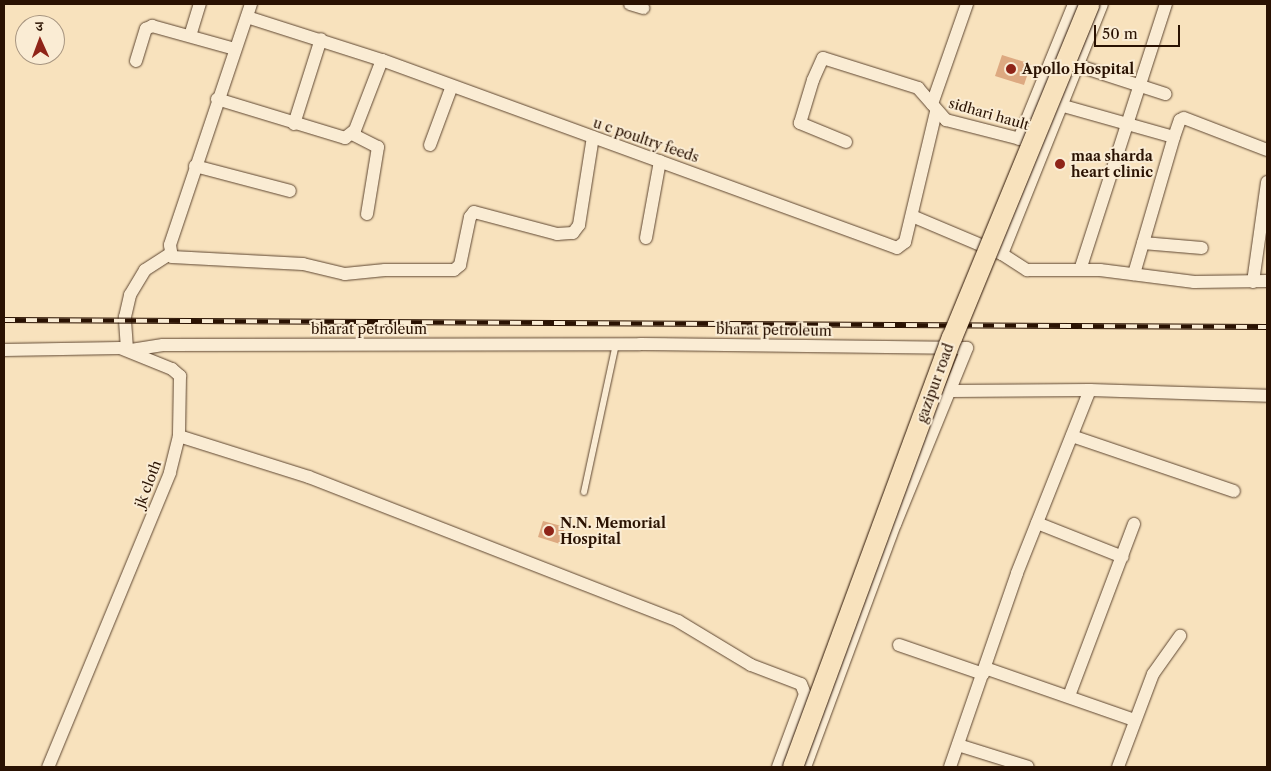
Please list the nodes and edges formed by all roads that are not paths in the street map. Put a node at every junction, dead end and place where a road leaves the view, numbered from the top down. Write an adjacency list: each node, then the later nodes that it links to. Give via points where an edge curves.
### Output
1 (200, 4): 11 (street)
2 (251, 4): 10 (street)
3 (630, 4): 9 (street)
4 (968, 4): 22 (street, u c poultry feeds)
5 (1074, 4): 28 (street)
6 (1090, 4): 69 (main road, gazipur road, bridge, via 952,338)
7 (1102, 4): 16 (street)
8 (1166, 4): 18 (street)
9 (643, 8)
10 (247, 18): 12 (street, u c poultry feeds); 13 (street)
11 (190, 36): 13 (street); 15 (street, via 148,26)
12 (321, 39): 14 (street, u c poultry feeds); 24 (street)
13 (235, 49): 20 (street)
14 (382, 60): 17 (street, u c poultry feeds); 25 (street)
15 (136, 61)
16 (1076, 65): 18 (street); 21 (street)
17 (452, 86): 26 (street, u c poultry feeds); 30 (street)
18 (1138, 86): 19 (street); 23 (street)
19 (1165, 94)
20 (216, 99): 24 (street); 34 (street)
21 (1060, 105): 23 (street); 31 (street)
22 (934, 108): 28 (street, sidhari hault, via 946,120); 29 (street, sidhari hault, via 913,85 823,58 800,123); 38 (street, u c poultry feeds)
23 (1126, 123): 27 (street); 44 (street)
24 (294, 124): 25 (street, via 336,137)
25 (352, 134): 37 (street, via 378,147)
26 (593, 137): 33 (street, u c poultry feeds); 42 (street, via 578,225 573,233 557,234 474,212 470,217 460,265 454,270 385,270 345,274 303,264 177,258)
27 (1174, 137): 32 (street, via 1180,120 1184,118); 40 (street)
28 (1019, 139): 31 (street, sidhari hault)
29 (846, 142)
30 (430, 145)
31 (1044, 145): 43 (street)
32 (1267, 150)
33 (660, 161): 38 (street, u c poultry feeds, via 897,248 905,242); 39 (street)
34 (195, 166): 36 (street); 42 (street)
35 (1267, 182): 47 (street)
36 (290, 191)
37 (367, 214)
38 (912, 216): 43 (street)
39 (646, 238)
40 (1143, 243): 41 (street); 45 (street)
41 (1202, 248)
42 (170, 254): 50 (street, via 145,270 130,295 125,317)
43 (1002, 254): 44 (street, via 1027,270)
44 (1080, 270): 45 (street)
45 (1134, 274): 47 (street, via 1194,282)
46 (1267, 281): 47 (street)
47 (1254, 282)
48 (616, 344): 50 (street, bharat petroleum, via 163,344); 52 (street, bharat petroleum, via 967,348); 57 (lane)
49 (4, 350): 50 (street, jk cloth)
50 (129, 350): 54 (street, jk cloth, via 178,371)
51 (1090, 390): 52 (street); 53 (street); 55 (street)
52 (950, 391): 70 (street, bharat petroleum, via 895,524)
53 (1267, 396)
54 (179, 436): 67 (street, jk cloth, via 170,473); 68 (street, via 309,477 670,618 697,630 750,665 801,684 805,694)
55 (1072, 436): 56 (street); 58 (street)
56 (1234, 491)
57 (584, 492)
58 (1037, 523): 60 (street); 63 (street)
59 (1134, 524): 60 (street)
60 (1123, 557): 64 (street)
61 (1180, 636): 65 (street, via 1153,674)
62 (899, 645): 63 (street)
63 (984, 671): 64 (street); 66 (street)
64 (1069, 696): 65 (street)
65 (1134, 720): 73 (street)
66 (958, 745): 71 (street); 72 (street)
67 (48, 767)
68 (778, 767)
69 (793, 767)
70 (805, 767)
71 (950, 767)
72 (1028, 767)
73 (1118, 767)

